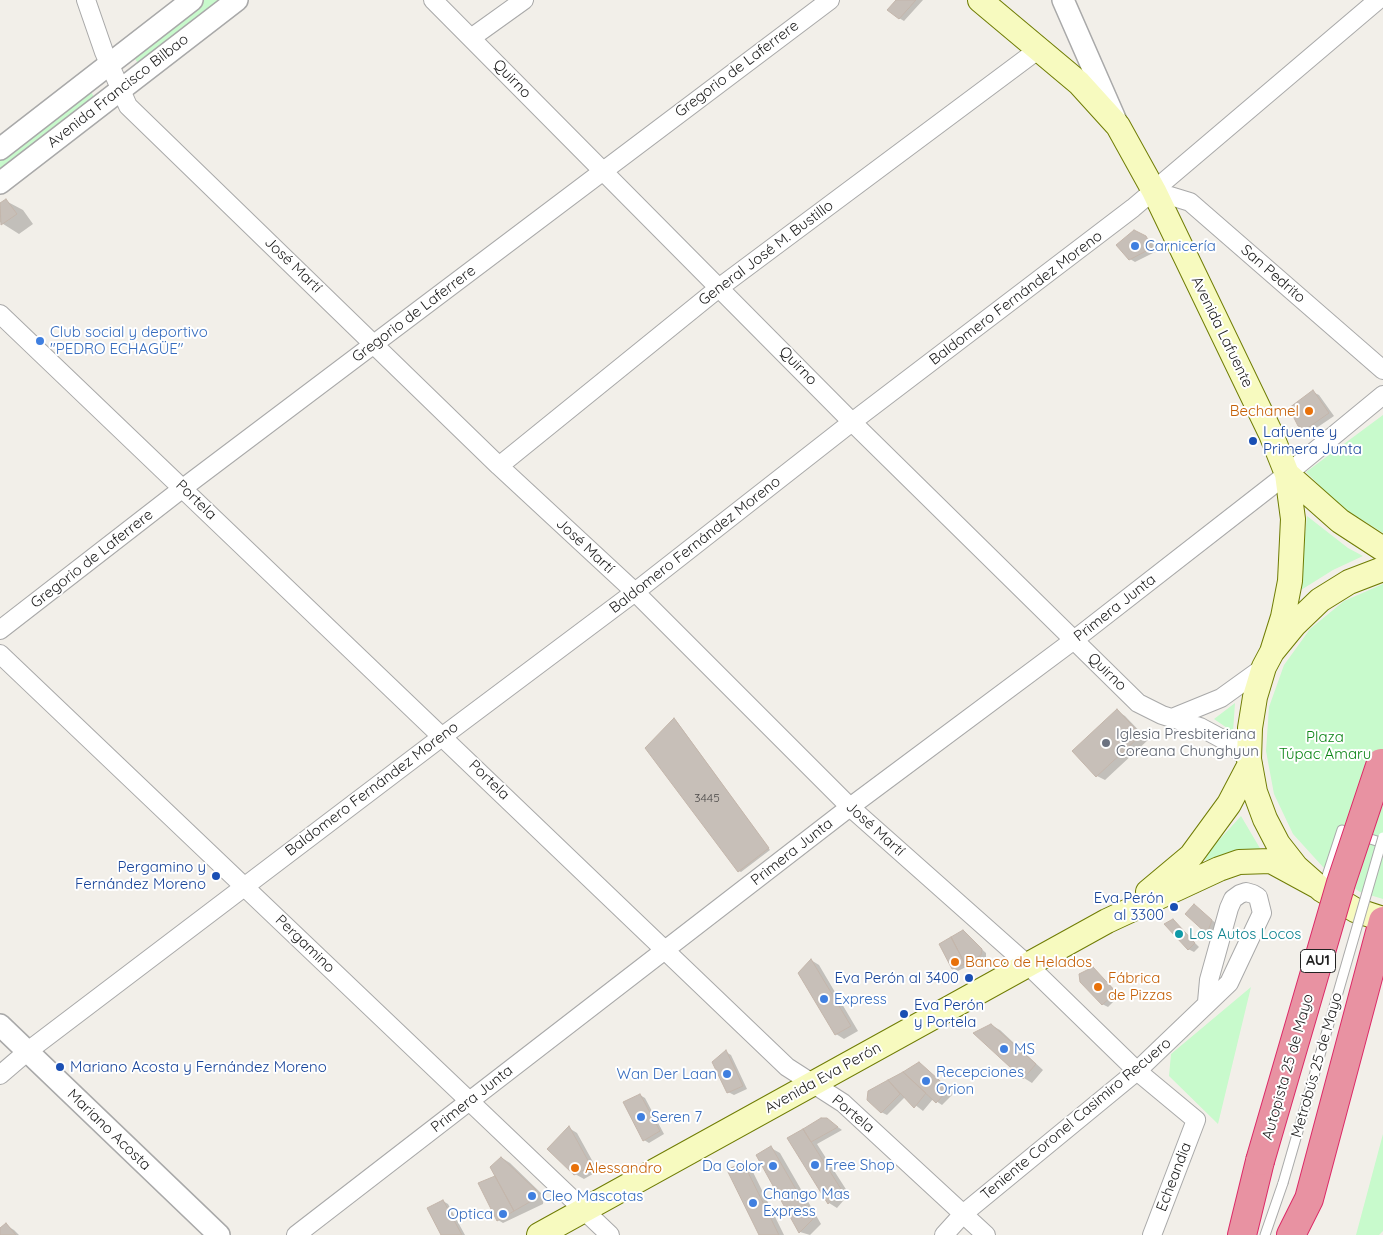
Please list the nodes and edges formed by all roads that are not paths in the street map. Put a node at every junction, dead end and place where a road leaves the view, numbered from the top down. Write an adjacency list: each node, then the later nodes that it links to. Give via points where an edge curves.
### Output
1 (86, 0): 12 (street, José Martí)
2 (192, 0): 12 (street, Avenida Francisco Bilbao)
3 (237, 0): 13 (street, Avenida Francisco Bilbao)
4 (433, 0): 10 (street, Quirno)
5 (524, 0): 10 (street)
6 (830, 0): 16 (street, Gregorio de Laferrere)
7 (980, 0): 11 (main road, Avenida Lafuente)
8 (1063, 0): 14 (street)
9 (1378, 0): 18 (street, Baldomero Fernández Moreno)
10 (471, 38): 16 (street, Quirno)
11 (1039, 49): 14 (main road, Avenida Lafuente, via 1079,83); 19 (street, General José M. Bustillo)
12 (109, 64): 13 (street, José Martí); 15 (street, Avenida Francisco Bilbao)
13 (120, 90): 17 (street, Avenida Francisco Bilbao); 21 (street, José Martí, via 128,106)
14 (1118, 126): 18 (main road, Avenida Lafuente)
15 (0, 149)
16 (602, 171): 19 (street, Quirno); 21 (street, Gregorio de Laferrere)
17 (0, 183)
18 (1154, 192): 22 (street, San Pedrito, via 1190,202); 24 (street, Baldomero Fernández Moreno); 26 (main road, Avenida Lafuente, via 1271,434)
19 (720, 287): 24 (street, Quirno); 25 (street, General José M. Bustillo)
20 (0, 314): 27 (street, Portela)
21 (374, 344): 25 (street, José Martí); 27 (street, Gregorio de Laferrere)
22 (1383, 370)
23 (1383, 395): 26 (street, Primera Junta)
24 (852, 422): 30 (street, Baldomero Fernández Moreno); 32 (street, Quirno)
25 (499, 466): 30 (street, José Martí)
26 (1287, 474): 28 (main road, Avenida Lafuente, via 1340,522); 32 (street, Primera Junta); 34 (main road, Avenida Lafuente, via 1293,519 1292,558 1283,617)
27 (183, 488): 31 (street, Gregorio de Laferrere); 36 (street, Portela)
28 (1383, 549)
29 (1383, 569): 34 (main road, via 1349,582 1320,600 1295,624)
30 (635, 592): 36 (street, Baldomero Fernández Moreno); 39 (street, José Martí)
31 (0, 630)
32 (1074, 640): 35 (street, Quirno, via 1138,703); 39 (street, Primera Junta)
33 (0, 654): 42 (street, Pergamino)
34 (1268, 659): 35 (street, via 1221,698); 38 (main road, Avenida Lafuente, via 1255,697 1250,728)
35 (1172, 718): 38 (street, Quirno, via 1200,727 1226,741)
36 (443, 736): 42 (street, Baldomero Fernández Moreno); 46 (street, Portela)
37 (1383, 757): 56 (highway, Autopista 25 de Mayo / AU1, bridge, via 1341,882)
38 (1250, 761): 43 (main road, via 1255,792 1274,836 1296,867); 45 (main road, Avenida Eva Perón, via 1228,804 1191,856 1158,886)
39 (850, 807): 46 (street, Primera Junta); 47 (street, José Martí)
40 (1383, 836): 69 (lane, Metrobús 25 de Mayo, bridge, via 1283,1183)
41 (1383, 843): 43 (lane, via 1342,830)
42 (245, 886): 50 (street, Baldomero Fernández Moreno); 54 (street, Pergamino)
43 (1320, 888): 44 (main road, via 1355,910); 45 (main road, Avenida Eva Perón, via 1271,861 1239,862)
44 (1383, 920): 57 (highway)
45 (1107, 922): 47 (main road, Avenida Eva Perón)
46 (666, 950): 53 (street, Portela, via 787,1067); 54 (street, Primera Junta)
47 (1029, 966): 51 (street, José Martí); 53 (main road, Avenida Eva Perón)
48 (1208, 1002): 48 (street, Teniente Coronel Casimiro Recuero, via 1229,983 1255,932 1262,906 1253,894 1240,894 1229,908 1209,980); 51 (street, Teniente Coronel Casimiro Recuero)
49 (0, 1025): 50 (street, Mariano Acosta)
50 (28, 1052): 52 (street, Baldomero Fernández Moreno); 60 (street, Mariano Acosta)
51 (1138, 1070): 55 (street, José Martí); 59 (street, Teniente Coronel Casimiro Recuero)
52 (0, 1075)
53 (813, 1084): 58 (main road, Avenida Eva Perón); 59 (street, Portela, via 843,1103)
54 (469, 1101): 58 (street, Pergamino); 61 (street, Primera Junta)
55 (1196, 1120): 66 (street, Echeandia)
56 (1258, 1168): 67 (highway); 68 (highway, Autopista 25 de Mayo / AU1)
57 (1311, 1194): 70 (highway); 71 (highway)
58 (583, 1210): 62 (main road, Avenida Eva Perón); 63 (street, Pergamino)
59 (963, 1214): 64 (street, Teniente Coronel Casimiro Recuero); 65 (street, Portela)
60 (218, 1235)
61 (296, 1235)
62 (539, 1235)
63 (610, 1235)
64 (944, 1235)
65 (986, 1235)
66 (1152, 1235)
67 (1230, 1235)
68 (1242, 1235)
69 (1265, 1235)
70 (1291, 1235)
71 (1301, 1235)

